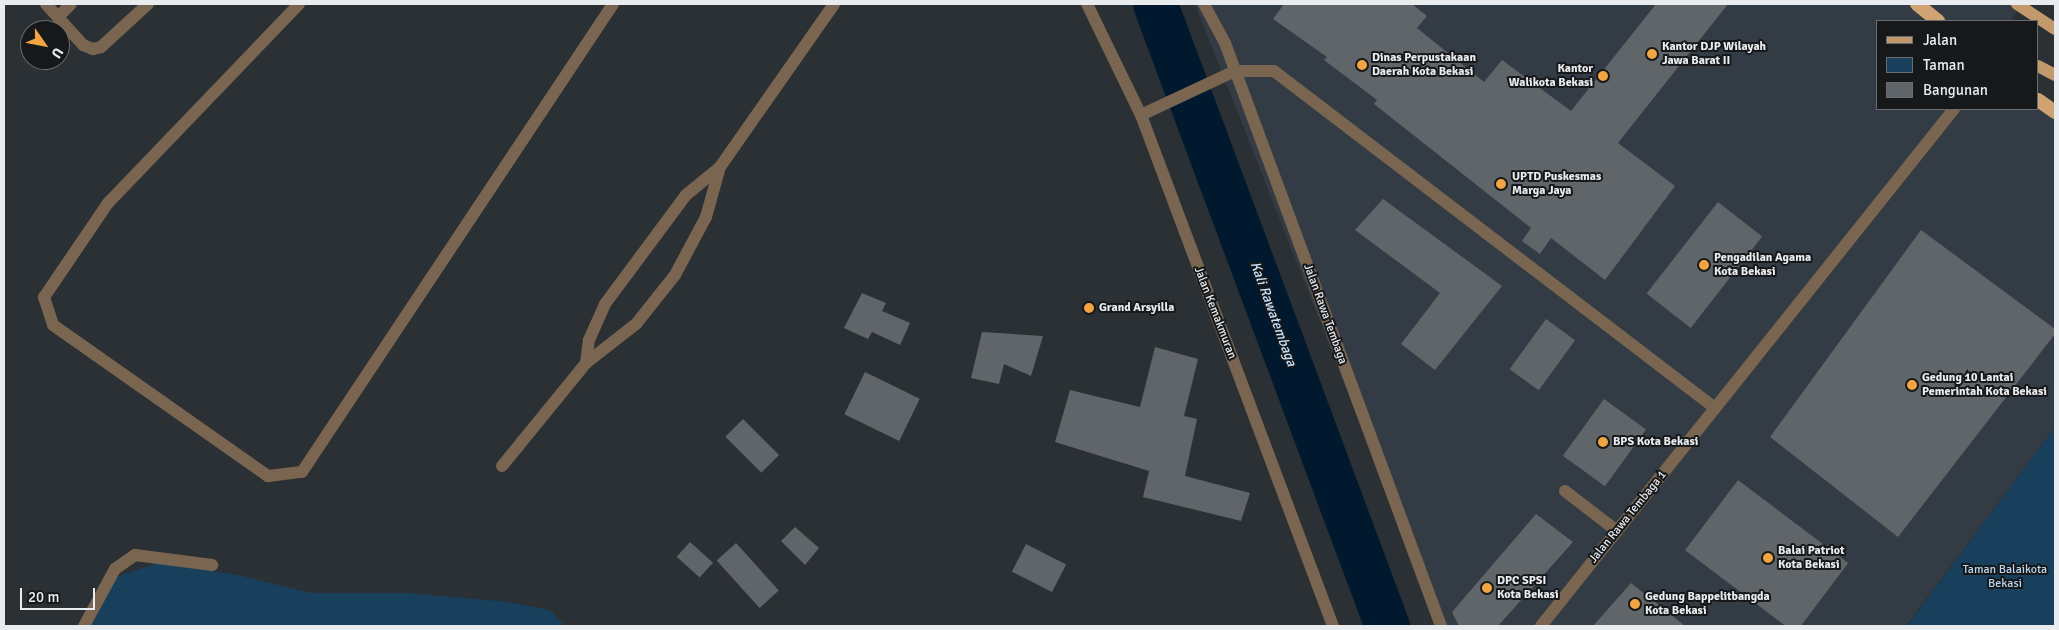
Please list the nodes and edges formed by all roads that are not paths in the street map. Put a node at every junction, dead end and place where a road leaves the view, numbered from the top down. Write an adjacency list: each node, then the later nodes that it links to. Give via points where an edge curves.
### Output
1 (46, 4): 11 (street)
2 (71, 4): 11 (street)
3 (148, 4): 11 (street, via 101,47 93,49 83,45)
4 (298, 4): 5 (street, via 108,203 44,297 53,325 268,476 302,472)
5 (612, 4)
6 (834, 4): 21 (street, via 787,65)
7 (1087, 4): 20 (street, Jalan Kemakmuran)
8 (1204, 4): 15 (street, Jalan Rawa Tembaga)
9 (1917, 4): 12 (highway)
10 (2017, 4): 13 (main road)
11 (58, 17)
12 (1938, 20)
13 (2055, 29)
14 (2039, 66): 16 (main road)
15 (1231, 73): 20 (street); 23 (street, via 1274,71); 30 (street, Jalan Rawa Tembaga)
16 (2055, 74)
17 (2039, 101): 19 (highway)
18 (1953, 110): 23 (street, Jalan Rawa Tembaga 1)
19 (2055, 112)
20 (1140, 115): 29 (street, Jalan Kemakmuran)
21 (720, 167): 22 (street, via 686,195 605,304 589,340); 22 (street, via 706,217 675,275 636,324)
22 (586, 363): 24 (street)
23 (1716, 408): 26 (street, Jalan Rawa Tembaga 1)
24 (502, 466)
25 (1565, 491): 26 (street)
26 (1617, 531): 31 (street, Jalan Rawa Tembaga 1)
27 (212, 565): 28 (street, via 135,555 115,569)
28 (84, 626)
29 (1333, 626)
30 (1441, 626)
31 (1541, 626)

